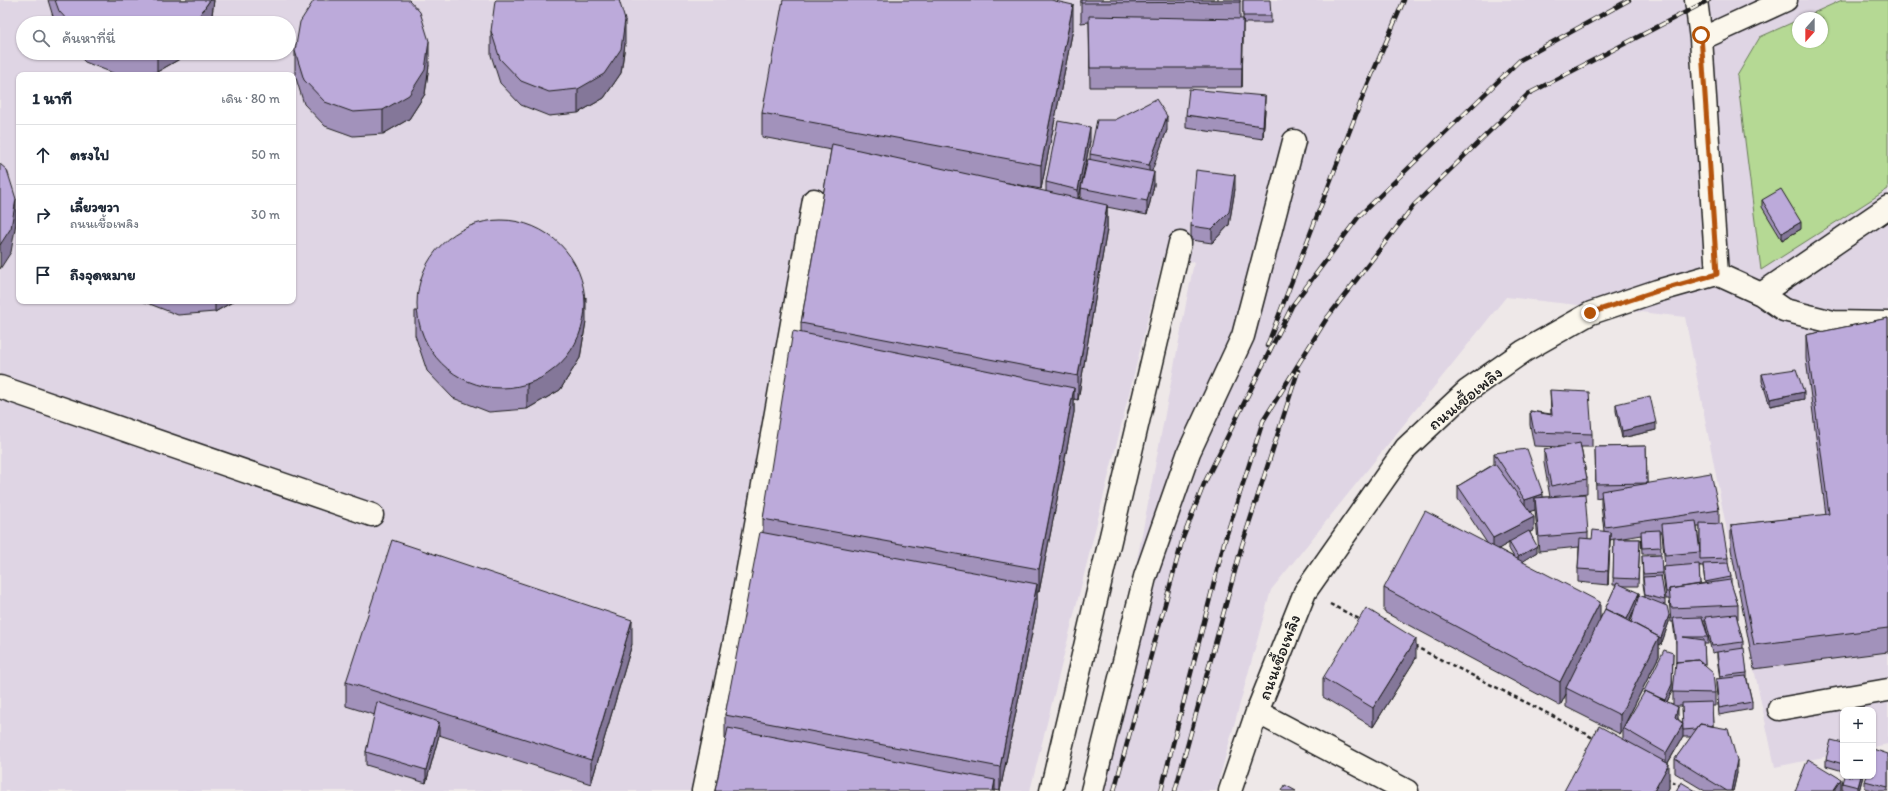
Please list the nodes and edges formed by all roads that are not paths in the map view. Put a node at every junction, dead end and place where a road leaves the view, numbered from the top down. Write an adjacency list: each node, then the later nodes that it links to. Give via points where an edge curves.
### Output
1 (1696, 0): 3 (street)
2 (1786, 0): 3 (street)
3 (1701, 39): 8 (street)
4 (1294, 141): 18 (street, via 1243,336 1189,452 1145,577)
5 (814, 200): 16 (street, via 737,630)
6 (1888, 207): 9 (street)
7 (1180, 243): 17 (street)
8 (1717, 274): 9 (street); 15 (street, ถนนเชื้อเพลิง, via 1590,313 1524,351 1467,391 1406,448 1305,592)
9 (1761, 294): 10 (street, via 1784,310 1819,319)
10 (1888, 324)
11 (0, 387): 12 (street)
12 (372, 515)
13 (1888, 690): 14 (street)
14 (1779, 709)
15 (1257, 712): 19 (street, ถนนเชื้อเพลิง); 20 (street)
16 (703, 791)
17 (1051, 791)
18 (1092, 791)
19 (1230, 791)
20 (1407, 791)

